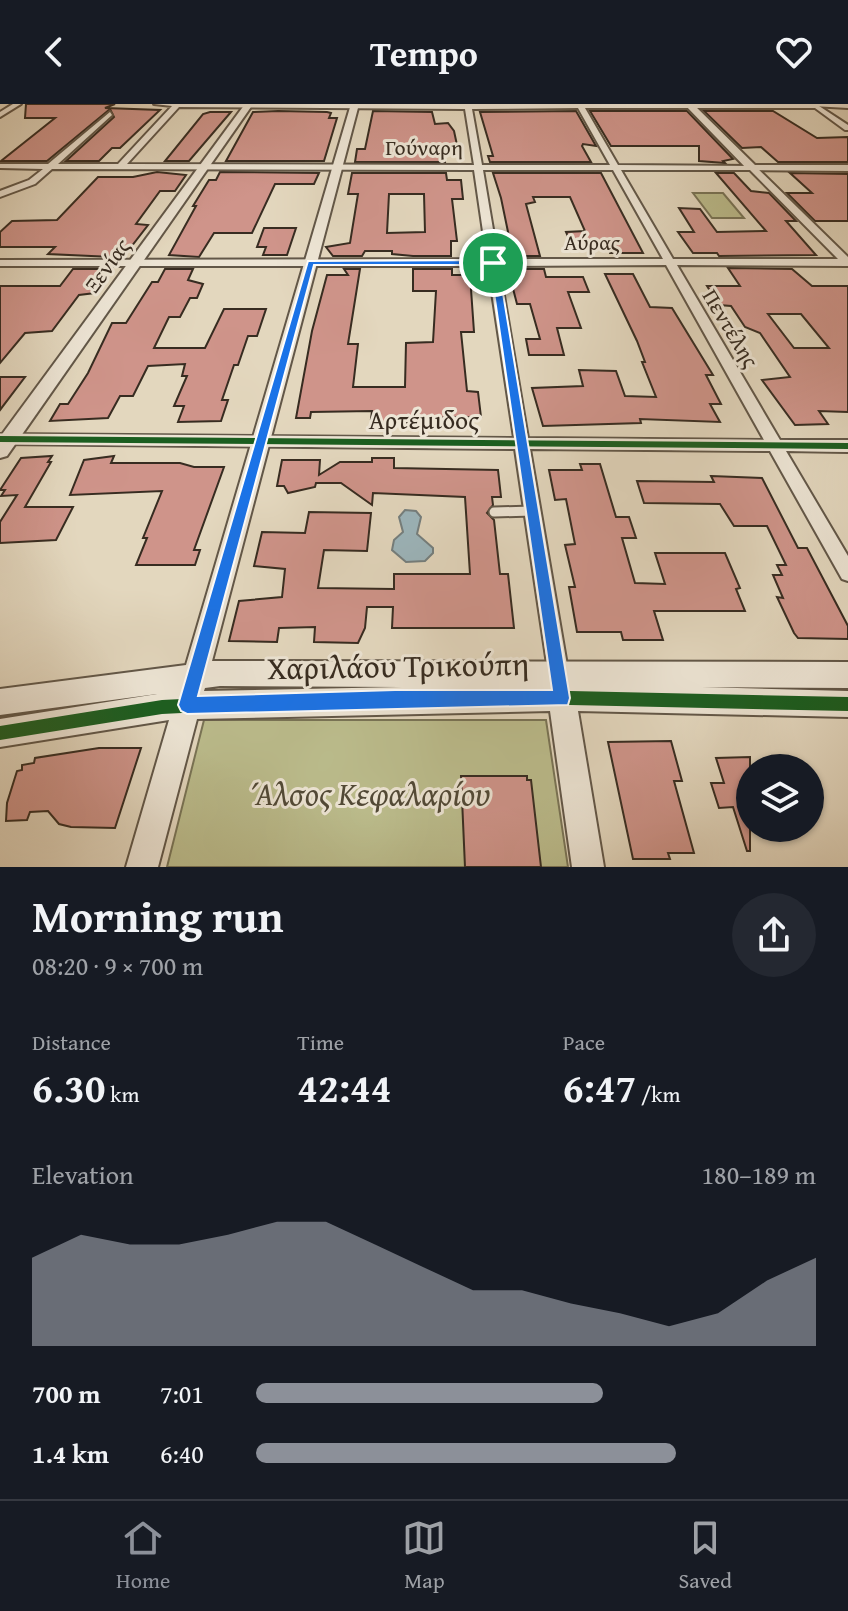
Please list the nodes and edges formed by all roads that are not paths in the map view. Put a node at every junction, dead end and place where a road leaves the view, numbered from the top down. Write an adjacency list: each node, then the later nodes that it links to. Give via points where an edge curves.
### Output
1 (18, 104): 12 (street)
2 (157, 104): 5 (street)
3 (469, 105): 7 (street); 8 (street); 19 (street)
4 (814, 105): 9 (street); 10 (street); 13 (street)
5 (176, 106): 6 (street); 16 (street)
6 (248, 106): 7 (street); 17 (street, Ξενίας)
7 (355, 106): 18 (street)
8 (580, 106): 9 (street); 20 (street, Πεντέλης)
9 (689, 106): 21 (street)
10 (848, 106)
11 (110, 114): 15 (street)
12 (0, 115)
13 (848, 128)
14 (0, 166): 15 (street, Γούναρη)
15 (51, 166): 16 (street, Γούναρη); 23 (street, via 26,185)
16 (120, 167): 17 (street, Γούναρη)
17 (204, 167): 18 (street, Γούναρη); 27 (street, Ξενίας)
18 (338, 167): 19 (street, Γούναρη); 28 (street)
19 (478, 167): 20 (street, Γούναρη); 29 (street)
20 (614, 167): 21 (street, Γούναρη); 24 (street, Πεντέλης)
21 (752, 168): 22 (street, Γούναρη); 25 (street)
22 (848, 168)
23 (0, 194)
24 (669, 262): 25 (street, Αύρας); 29 (street, Αύρας); 33 (street, Πεντέλης)
25 (848, 262)
26 (0, 263): 27 (street, Αύρας)
27 (135, 263): 28 (street, Αύρας); 31 (street, Ξενίας)
28 (311, 263): 29 (street, Αύρας); 30 (street)
29 (493, 263): 32 (street)
30 (261, 441): 31 (street, Αρτέμιδος); 32 (street, Αρτέμιδος); 38 (street)
31 (3, 443)
32 (522, 443): 33 (street, Αρτέμιδος); 35 (street)
33 (778, 446): 34 (street, Αρτέμιδος); 37 (street, Πεντέλης)
34 (848, 446)
35 (533, 511): 36 (lane); 40 (street)
36 (494, 512)
37 (848, 573)
38 (195, 675): 40 (street, Χαριλάου Τρικούπη, via 365,671); 41 (street, Χαριλάου Τρικούπη); 43 (street)
39 (848, 675): 40 (street, Χαριλάου Τρικούπη)
40 (560, 685): 42 (street, Χαριλάου Τρικούπη); 43 (street, Χαριλάου Τρικούπη, via 395,698); 46 (street)
41 (0, 702)
42 (848, 704)
43 (187, 705): 44 (street, Χαριλάου Τρικούπη); 45 (street)
44 (0, 733)
45 (142, 867)
46 (588, 867)

